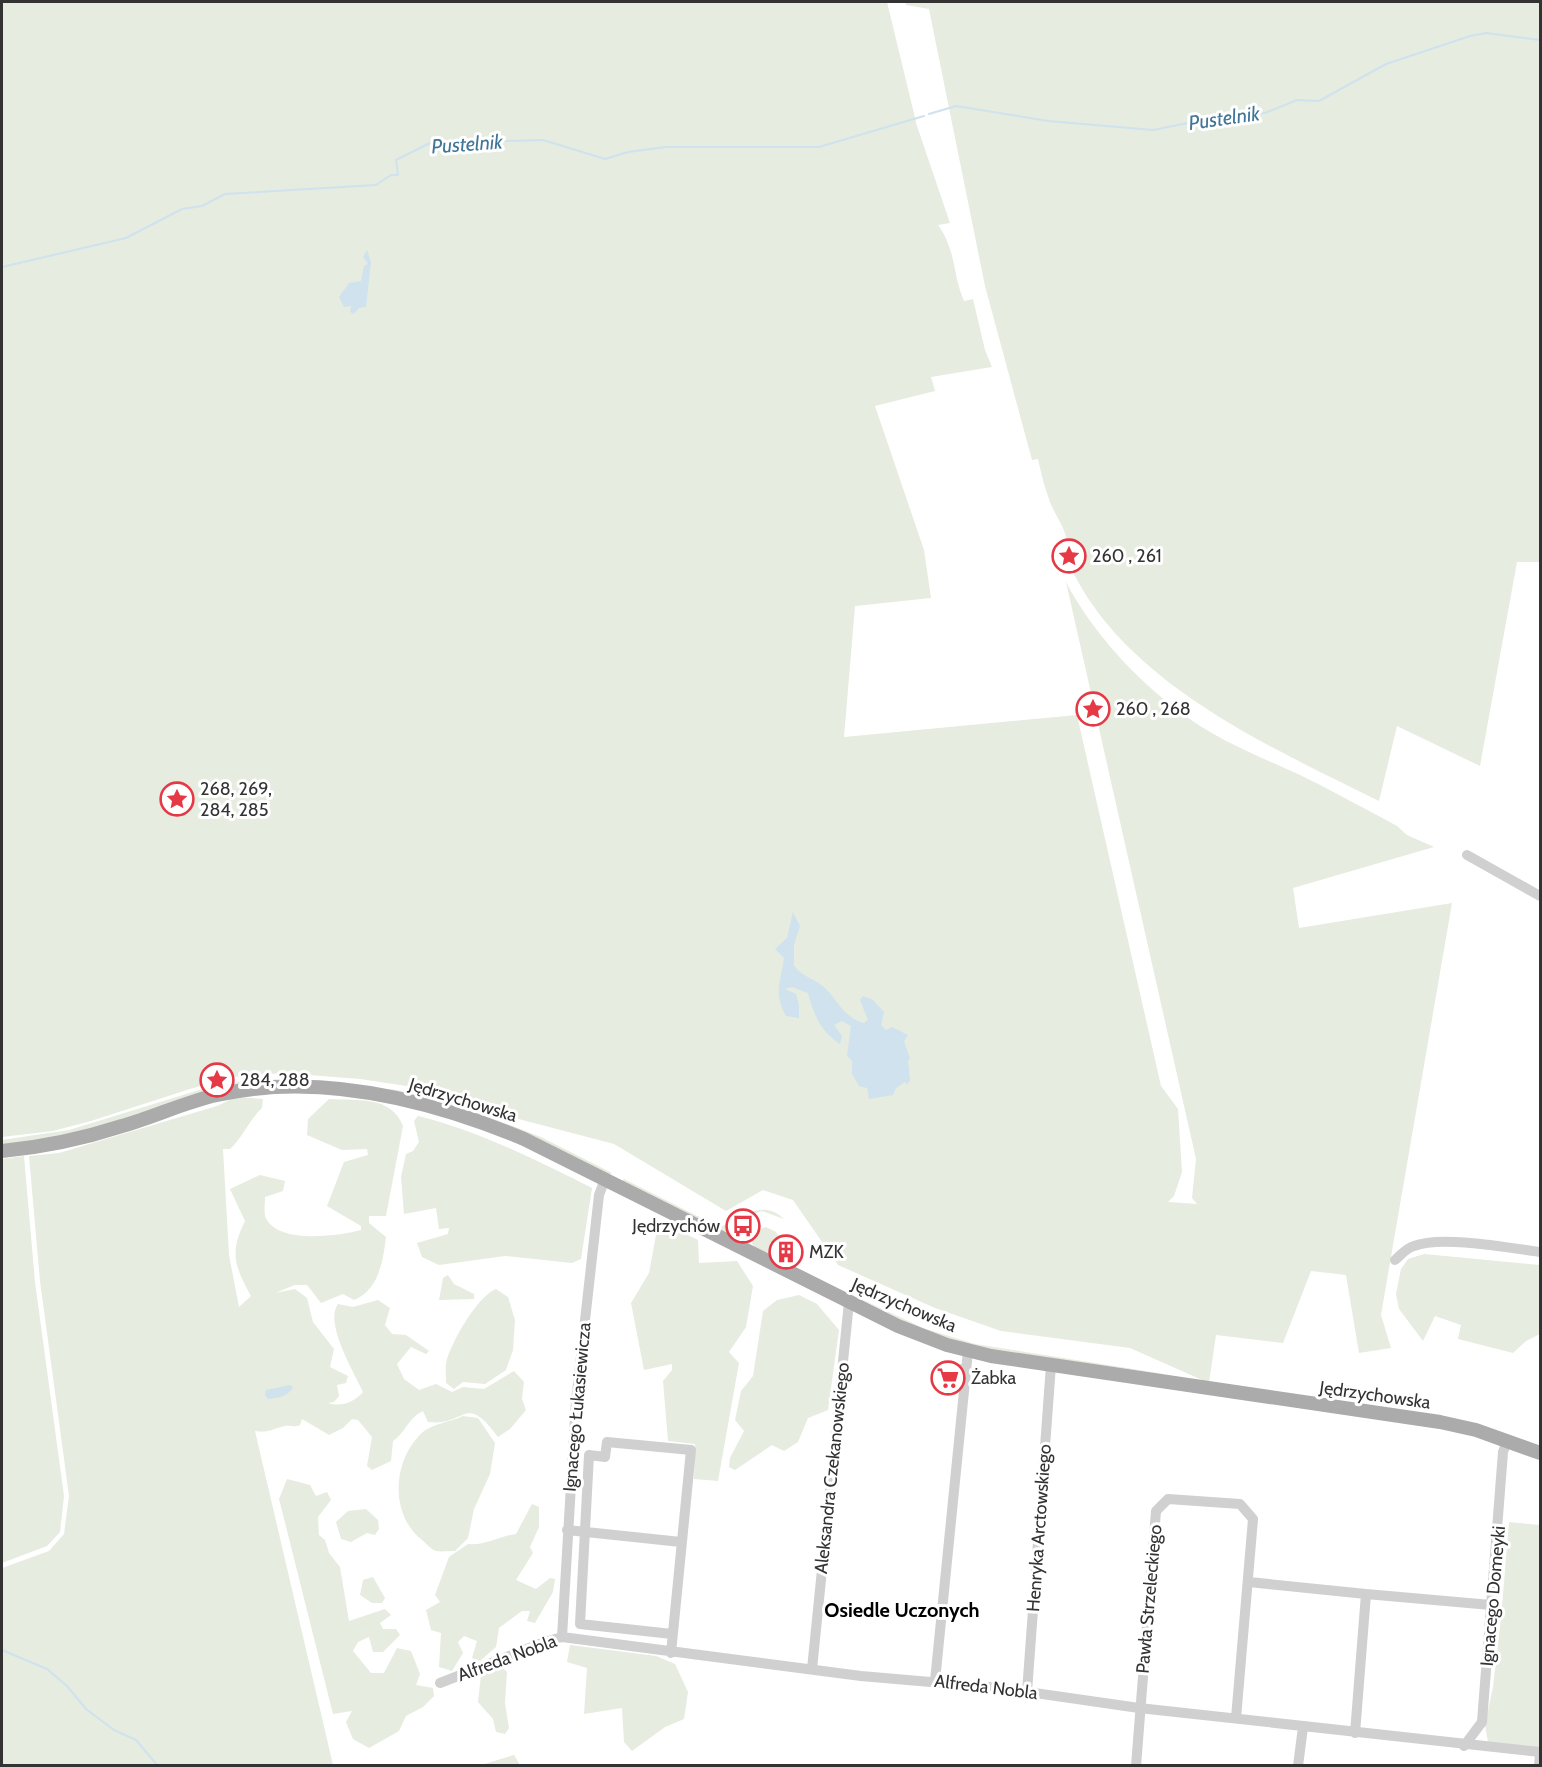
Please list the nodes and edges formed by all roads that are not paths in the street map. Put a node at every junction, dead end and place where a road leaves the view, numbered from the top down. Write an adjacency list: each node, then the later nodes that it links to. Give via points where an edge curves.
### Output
1 (1467, 855): 2 (street)
2 (1540, 896)
3 (2, 1151): 4 (main road, Jędrzychowska, via 80,1138 216,1095 304,1088 419,1103 465,1116 524,1138)
4 (605, 1179): 7 (main road, Jędrzychowska); 14 (street, Ignacego Łukasiewicza, via 599,1195 576,1401)
5 (1540, 1252): 6 (street, via 1432,1243 1414,1245)
6 (1395, 1260)
7 (849, 1302): 8 (main road, Jędrzychowska, via 917,1334); 23 (street, Aleksandra Czekanowskiego)
8 (968, 1351): 9 (main road, Jędrzychowska); 11 (street)
9 (1052, 1365): 12 (main road, Jędrzychowska, via 1440,1422); 26 (street, Henryka Arctowskiego)
10 (951, 1368): 11 (street)
11 (966, 1370): 24 (street)
12 (1507, 1440): 13 (main road, Jędrzychowska); 19 (street, Ignacego Domeyki)
13 (1540, 1453)
14 (567, 1530): 15 (street); 21 (street, Ignacego Łukasiewicza)
15 (584, 1532): 16 (street); 16 (street, via 589,1455 605,1457 607,1442 656,1446 691,1450); 20 (street, via 580,1624)
16 (681, 1542): 20 (street)
17 (1249, 1582): 18 (street); 27 (street, Pawła Strzeleckiego, via 1253,1519 1240,1504 1168,1499 1156,1511); 28 (street, Pawła Strzeleckiego)
18 (1366, 1593): 19 (street); 30 (street)
19 (1491, 1605): 31 (street, Ignacego Domeyki, via 1482,1722)
20 (672, 1634): 22 (street)
21 (562, 1637): 22 (street, Alfreda Nobla); 25 (street, Alfreda Nobla)
22 (670, 1653): 23 (street, Alfreda Nobla)
23 (812, 1669): 24 (street, Alfreda Nobla)
24 (935, 1681): 26 (street, Alfreda Nobla)
25 (440, 1683)
26 (1027, 1692): 27 (street, Alfreda Nobla)
27 (1139, 1708): 28 (street, Alfreda Nobla); 33 (street, Pawła Strzeleckiego)
28 (1236, 1718): 29 (street, Alfreda Nobla)
29 (1303, 1727): 30 (street, Alfreda Nobla); 34 (street)
30 (1355, 1733): 31 (street, Alfreda Nobla)
31 (1464, 1746): 32 (street, Alfreda Nobla)
32 (1540, 1753): 35 (street)
33 (1136, 1766)
34 (1299, 1766)
35 (1539, 1766)

